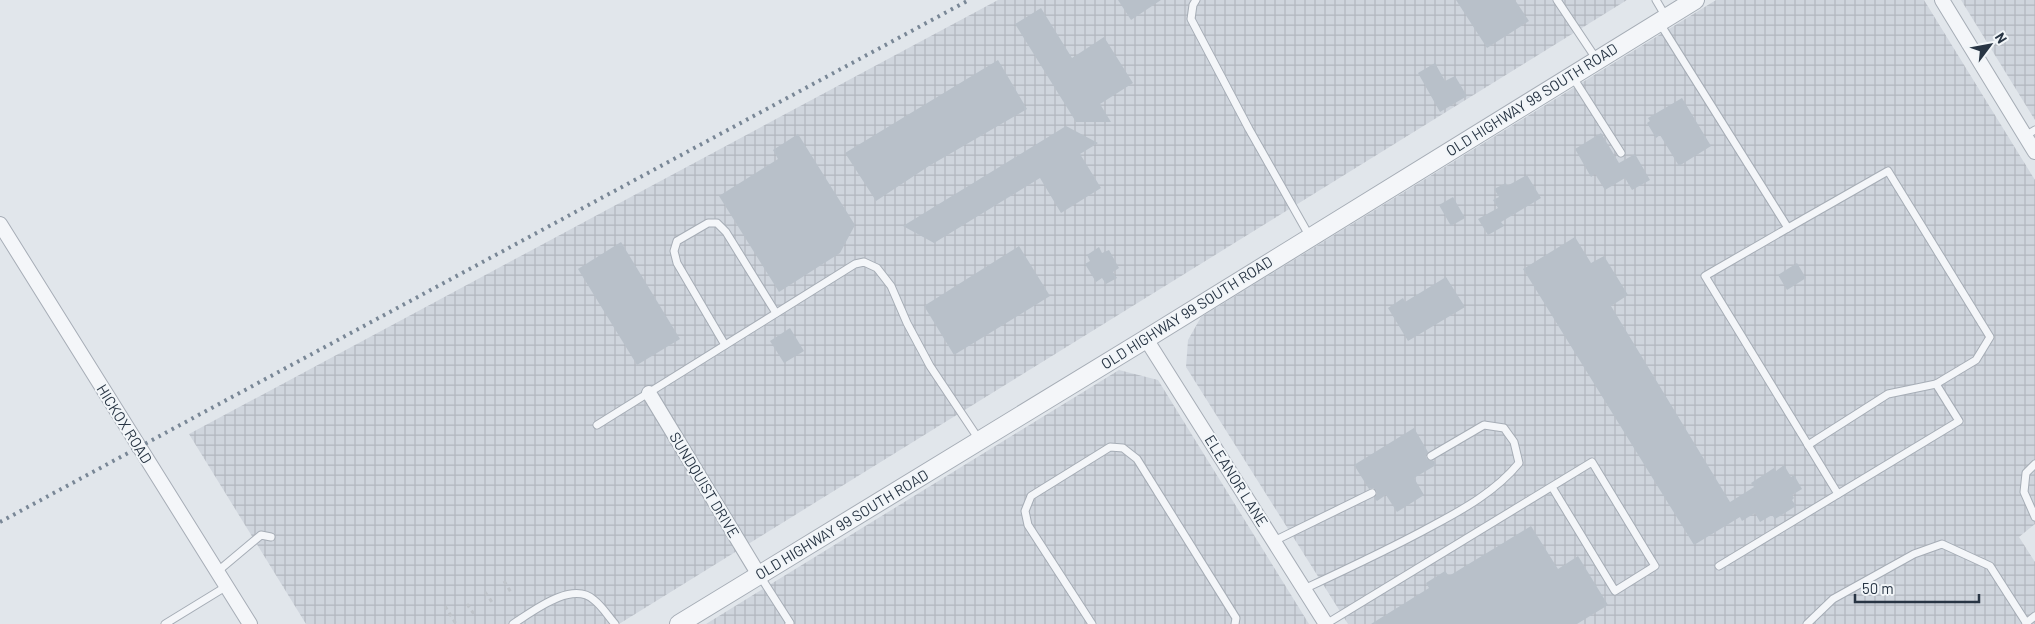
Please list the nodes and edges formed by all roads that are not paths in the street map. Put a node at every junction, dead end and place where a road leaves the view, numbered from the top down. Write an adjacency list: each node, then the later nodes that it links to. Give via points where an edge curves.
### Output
1 (1196, 0): 14 (lane, via 1191,19)
2 (1557, 0): 7 (lane)
3 (1656, 0): 6 (lane)
4 (1694, 0): 6 (street, OLD HIGHWAY 99 SOUTH ROAD)
5 (1942, 0): 9 (street)
6 (1663, 20): 7 (street, OLD HIGHWAY 99 SOUTH ROAD); 13 (lane)
7 (1597, 60): 8 (street, OLD HIGHWAY 99 SOUTH ROAD)
8 (1572, 76): 11 (lane); 14 (street, OLD HIGHWAY 99 SOUTH ROAD)
9 (2030, 133): 10 (street)
10 (2035, 152)
11 (1621, 153)
12 (0, 224): 32 (street, HICKOX ROAD)
13 (1788, 228): 18 (lane, via 1888,171 1990,337 1976,360); 22 (lane, via 1705,276)
14 (1310, 237): 16 (street, OLD HIGHWAY 99 SOUTH ROAD)
15 (776, 313): 17 (lane); 17 (lane, via 717,222 708,223 677,241 674,251 677,263); 21 (lane, via 855,264 864,262 877,268 891,286 930,366)
16 (1146, 339): 21 (street, OLD HIGHWAY 99 SOUTH ROAD); 30 (street, ELEANOR LANE)
17 (725, 345): 19 (lane)
18 (1936, 384): 22 (lane, via 1888,394); 27 (lane, via 1958,421)
19 (648, 393): 20 (lane); 33 (street, SUNDQUIST DRIVE)
20 (597, 425)
21 (980, 440): 33 (street, OLD HIGHWAY 99 SOUTH ROAD)
22 (1808, 445): 27 (lane)
23 (1431, 456): 35 (lane, via 1484,425 1504,428 1514,442 1518,463 1506,479 1464,509)
24 (2035, 464): 28 (lane, via 2026,473 2024,492)
25 (1552, 487): 25 (lane, via 1592,462 1655,566 1615,591); 46 (lane)
26 (1372, 493): 30 (lane)
27 (1838, 494): 31 (lane)
28 (2035, 518)
29 (271, 536): 32 (lane, via 261,535)
30 (1274, 541): 35 (street, ELEANOR LANE)
31 (1719, 566)
32 (218, 571): 34 (street, HICKOX ROAD)
33 (759, 576): 42 (street, OLD HIGHWAY 99 SOUTH ROAD); 43 (lane)
34 (226, 586): 38 (lane); 39 (street, HICKOX ROAD)
35 (1304, 589): 46 (street, ELEANOR LANE)
36 (2035, 616): 37 (lane)
37 (2026, 623): 47 (lane, via 1990,566 1942,544 1914,554 1833,599)
38 (165, 624)
39 (250, 624)
40 (512, 624): 41 (lane, via 564,594 593,598)
41 (615, 624)
42 (679, 624)
43 (789, 624)
44 (1092, 624): 45 (lane, via 1028,525 1025,511 1031,496 1110,447 1123,448 1137,459 1236,618)
45 (1235, 624)
46 (1326, 624)
47 (1807, 624)

